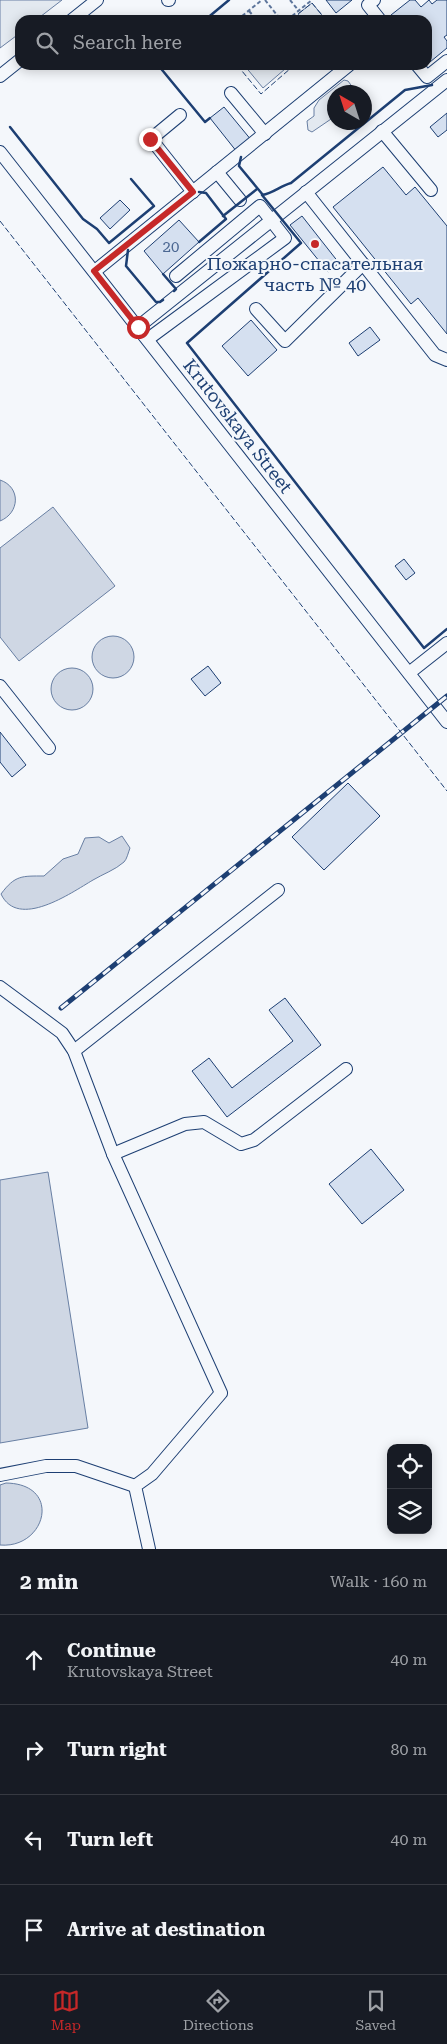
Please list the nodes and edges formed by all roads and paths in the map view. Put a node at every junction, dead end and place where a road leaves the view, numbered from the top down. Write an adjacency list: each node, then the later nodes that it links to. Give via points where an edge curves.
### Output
1 (97, 0): 8 (street)
2 (264, 0): 6 (path); 11 (path)
3 (290, 0): 7 (path)
4 (312, 0): 7 (path)
5 (371, 1): 13 (street, via 368,5)
6 (249, 10): 9 (path); 10 (path)
7 (299, 11): 12 (path)
8 (78, 15)
9 (244, 15)
10 (253, 15)
11 (277, 15)
12 (294, 15)
13 (376, 15)
14 (447, 61): 17 (street, via 427,77)
15 (15, 64): 18 (street)
16 (343, 70): 23 (street)
17 (421, 70)
18 (0, 76)
19 (447, 80): 22 (street)
20 (231, 93): 23 (street)
21 (180, 115): 27 (street, via 150,139)
22 (382, 131): 26 (street); 28 (street)
23 (265, 134): 25 (street)
24 (0, 152): 32 (street, Krutovskaya Street)
25 (217, 172): 27 (street); 29 (street)
26 (431, 190)
27 (193, 192): 32 (street)
28 (306, 192): 30 (street); 31 (street)
29 (240, 200)
30 (271, 220): 33 (street, via 260,206); 35 (street); 36 (street, via 286,238)
31 (363, 264): 34 (street, via 285,341); 37 (street, via 435,355)
32 (94, 271): 35 (street, Krutovskaya Street)
33 (176, 276)
34 (256, 309)
35 (138, 327): 36 (street, Krutovskaya Street)
36 (148, 339): 39 (street, Krutovskaya Street)
37 (447, 360)
38 (447, 643): 39 (street)
39 (409, 673): 41 (street, Krutovskaya Street)
40 (0, 686): 42 (street)
41 (447, 722)
42 (48, 748)
43 (278, 890): 45 (street)
44 (0, 987): 45 (street, via 62,1033)
45 (74, 1051): 47 (street)
46 (346, 1069): 47 (street, via 254,1140 241,1144 204,1122 185,1124)
47 (113, 1154): 49 (street, via 220,1393 152,1474)
48 (0, 1475): 49 (street, via 46,1466 76,1466)
49 (135, 1486): 50 (street)
50 (149, 1549)

